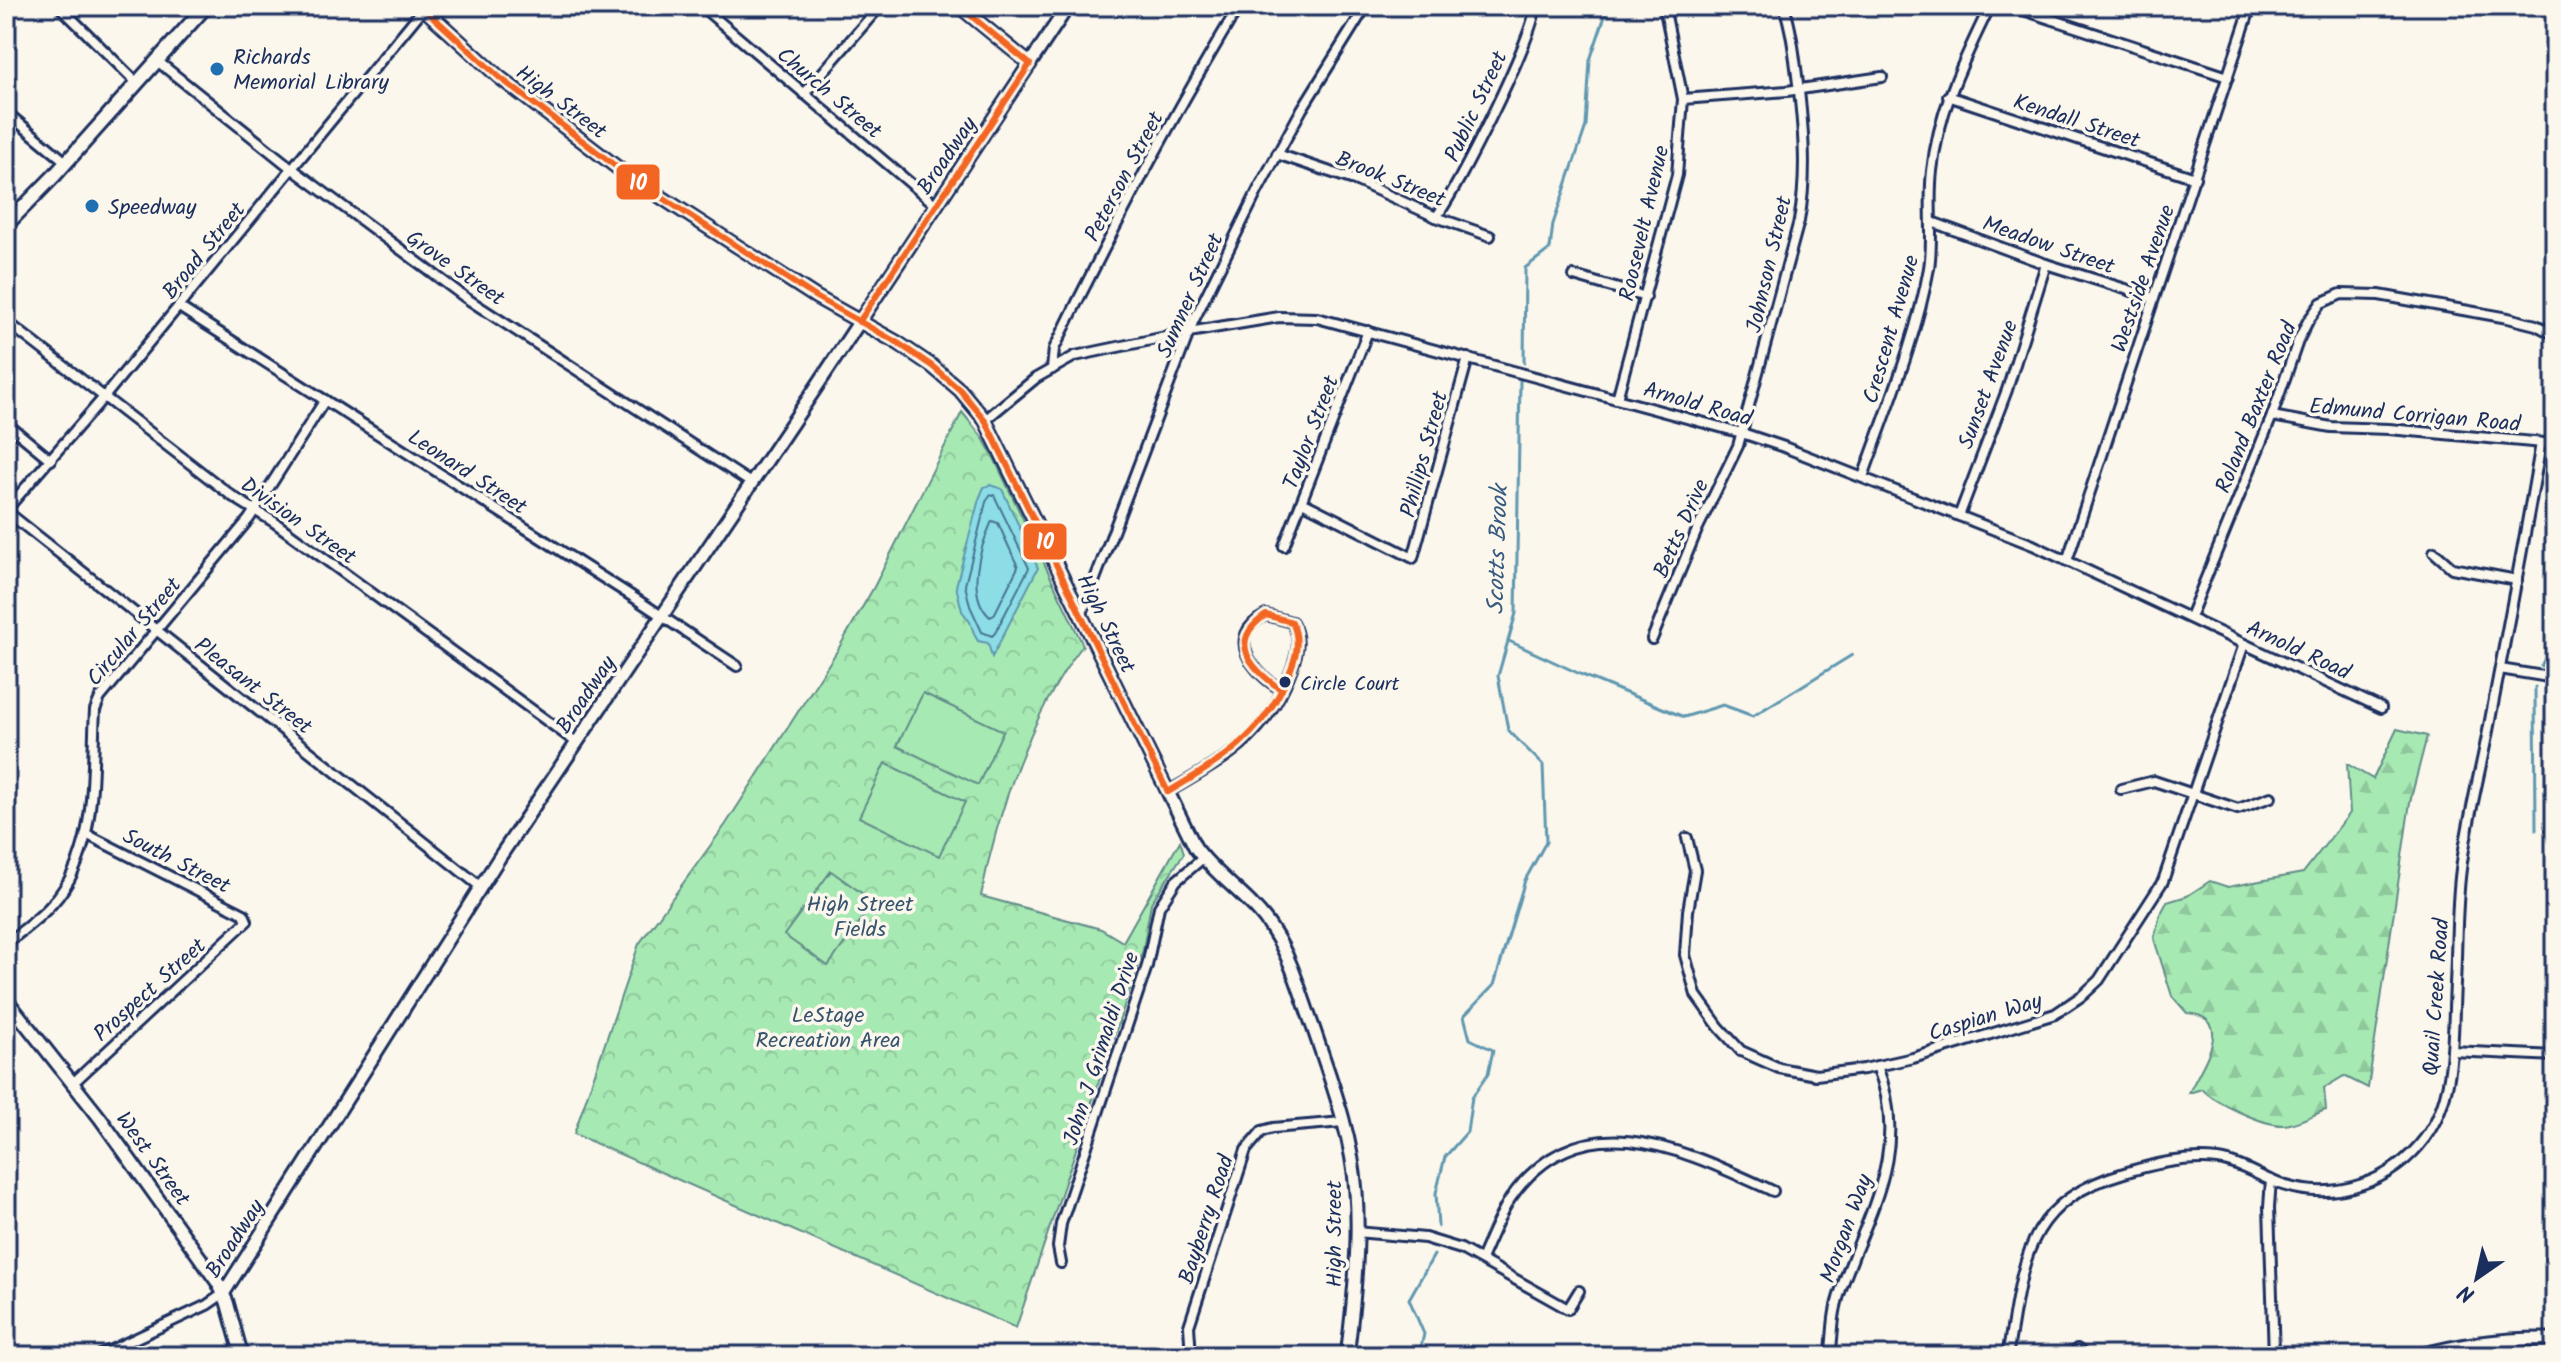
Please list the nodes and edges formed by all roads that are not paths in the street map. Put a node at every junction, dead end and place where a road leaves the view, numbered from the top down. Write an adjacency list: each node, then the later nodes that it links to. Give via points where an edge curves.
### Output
1 (59, 6): 20 (street)
2 (206, 6): 16 (main road)
3 (701, 6): 22 (street, Church Street)
4 (880, 6): 22 (street)
5 (959, 6): 17 (street)
6 (1068, 6): 17 (street, Broadway)
7 (1239, 6): 46 (street, Peterson Street, via 1121,214 1054,349)
8 (1366, 6): 26 (street, Sumner Street)
9 (1535, 6): 31 (street, Public Street, via 1532,27 1497,103)
10 (1664, 6): 24 (street, Roosevelt Avenue)
11 (1784, 6): 21 (street, Johnson Street)
12 (1990, 6): 23 (street, Crescent Avenue)
13 (2011, 6): 19 (street)
14 (2251, 6): 19 (street, Westside Avenue)
15 (422, 7): 28 (street, Broad Street); 41 (street, High Street, via 499,77 627,175)
16 (156, 60): 20 (main road); 28 (street, Grove Street)
17 (1030, 64): 30 (street, Broadway)
18 (1882, 77): 21 (street)
19 (2228, 77): 29 (street, Westside Avenue)
20 (136, 82): 27 (main road)
21 (1799, 90): 24 (street); 53 (street, Johnson Street, via 1804,193)
22 (804, 94): 30 (street, Church Street)
23 (1948, 96): 29 (street, Kendall Street); 32 (street, Crescent Avenue, via 1932,170)
24 (1683, 99): 37 (street, Roosevelt Avenue, via 1677,175)
25 (6, 112): 27 (street)
26 (1277, 154): 31 (street, Brook Street, via 1357,181); 43 (street, Sumner Street)
27 (66, 162): 33 (main road)
28 (293, 169): 39 (street, Broad Street); 58 (street, Grove Street, via 466,298)
29 (2195, 178): 38 (street, Westside Avenue)
30 (936, 205): 41 (street, Broadway)
31 (1436, 217): 34 (street, Brook Street)
32 (1932, 222): 35 (street, Meadow Street); 57 (street, Crescent Avenue, via 1924,293)
33 (6, 225)
34 (1490, 236)
35 (2046, 264): 38 (street, Meadow Street); 62 (street, Sunset Avenue, via 2007,390)
36 (1574, 276): 37 (street)
37 (1646, 297): 48 (street, Roosevelt Avenue)
38 (2154, 298): 65 (street, Westside Avenue)
39 (179, 307): 47 (street, Broad Street); 49 (street, Leonard Street)
40 (6, 321): 47 (street, Division Street)
41 (859, 322): 51 (street, High Street, via 932,366); 58 (street, Broadway)
42 (1368, 331): 43 (street, Arnold Road, via 1298,316); 45 (street, Arnold Road); 59 (street, Taylor Street)
43 (1189, 332): 46 (street, Arnold Road, via 1075,356); 68 (street, Sumner Street)
44 (2555, 335): 50 (street, Roland Baxter Road, via 2508,318 2379,295 2341,294 2321,303 2308,321)
45 (1468, 358): 48 (street, Arnold Road); 59 (street, Phillips Street, via 1413,558)
46 (1052, 369): 51 (street, Arnold Road)
47 (104, 397): 56 (street, Broad Street); 61 (street, Division Street)
48 (1617, 399): 53 (street, Arnold Road)
49 (325, 400): 61 (street, Circular Street); 67 (street, Leonard Street)
50 (2272, 416): 54 (street, Edmund Corrigan Road, via 2331,427); 69 (street, Roland Baxter Road)
51 (985, 420): 68 (street, High Street)
52 (6, 423): 56 (street)
53 (1742, 433): 57 (street, Arnold Road); 71 (street, Betts Drive)
54 (2541, 443): 55 (street, Edmund Corrigan Road); 66 (street, Quail Creek Road)
55 (2555, 444)
56 (51, 460): 60 (street, Broad Street)
57 (1863, 477): 62 (street, Arnold Road)
58 (751, 483): 67 (street, Broadway)
59 (1302, 502): 63 (street, Taylor Street)
60 (6, 510): 70 (street, Pleasant Street)
61 (256, 511): 70 (street, Circular Street); 78 (street, Division Street)
62 (1959, 516): 65 (street, Arnold Road)
63 (1284, 546)
64 (2434, 552): 66 (street, via 2452,568)
65 (2067, 561): 69 (street, Arnold Road)
66 (2517, 580): 74 (street, Quail Creek Road)
67 (661, 615): 73 (street, Leonard Street); 78 (street, Broadway)
68 (1081, 616): 80 (street, High Street)
69 (2190, 617): 72 (street, Arnold Road)
70 (156, 630): 83 (street, Circular Street, via 97,704); 86 (street, Pleasant Street)
71 (1652, 639)
72 (2244, 644): 77 (street, Arnold Road); 81 (street, Caspian Way)
73 (737, 666)
74 (2500, 669): 75 (street); 90 (street, Quail Creek Road, via 2460,873)
75 (2555, 678)
76 (1282, 690): 76 (street, via 1298,650 1298,632 1292,622 1266,615 1245,632 1244,650 1254,667); 80 (street, via 1253,736)
77 (2381, 708)
78 (576, 742): 86 (street, Broadway)
79 (2121, 789): 81 (street, via 2154,781)
80 (1168, 792): 85 (street, High Street)
81 (2194, 794): 82 (street, via 2238,809); 92 (street, Caspian Way, via 2163,881 2112,962 2083,995 2055,1014)
82 (2271, 797)
83 (86, 834): 87 (street, South Street, via 244,914); 88 (street, Circular Street, via 79,861 58,897)
84 (1687, 838): 92 (street, Caspian Way, via 1695,870 1685,955 1696,995 1719,1027 1741,1051 1779,1068 1816,1075)
85 (1203, 858): 94 (street, High Street, via 1255,908 1282,947); 99 (street, John J Grimaldi Drive, via 1176,881 1159,907 1149,960 1061,1224)
86 (481, 887): 101 (street, Broadway)
87 (247, 921): 93 (street, Prospect Street)
88 (6, 944)
89 (6, 999): 93 (street, West Street)
90 (2452, 1051): 91 (street); 95 (street, Quail Creek Road, via 2433,1126 2396,1166 2368,1183 2330,1191)
91 (2555, 1056)
92 (1877, 1066): 108 (street, Morgan Way, via 1890,1115 1885,1178 1836,1308)
93 (73, 1083): 101 (street, West Street)
94 (1343, 1122): 97 (street, High Street, via 1356,1192); 106 (street, Bayberry Road, via 1262,1131 1246,1150 1192,1315)
95 (2271, 1180): 109 (street, Quail Creek Road, via 2217,1160 2155,1163 2097,1181 2059,1204 2024,1263); 111 (street)
96 (1773, 1191): 98 (street, via 1658,1145 1625,1139 1592,1142 1551,1159 1524,1181)
97 (1356, 1232): 98 (street, via 1436,1240); 107 (street, High Street)
98 (1481, 1259): 100 (street, via 1568,1309)
99 (1061, 1263)
100 (1579, 1291)
101 (223, 1294): 104 (street, Broadway); 105 (street, West Street)
102 (2555, 1339): 112 (street, via 2473,1343)
103 (2077, 1349): 110 (street)
104 (98, 1356)
105 (242, 1356)
106 (1191, 1356)
107 (1347, 1356)
108 (1830, 1356)
109 (2007, 1356)
110 (2086, 1356)
111 (2274, 1356)
112 (2417, 1356)

